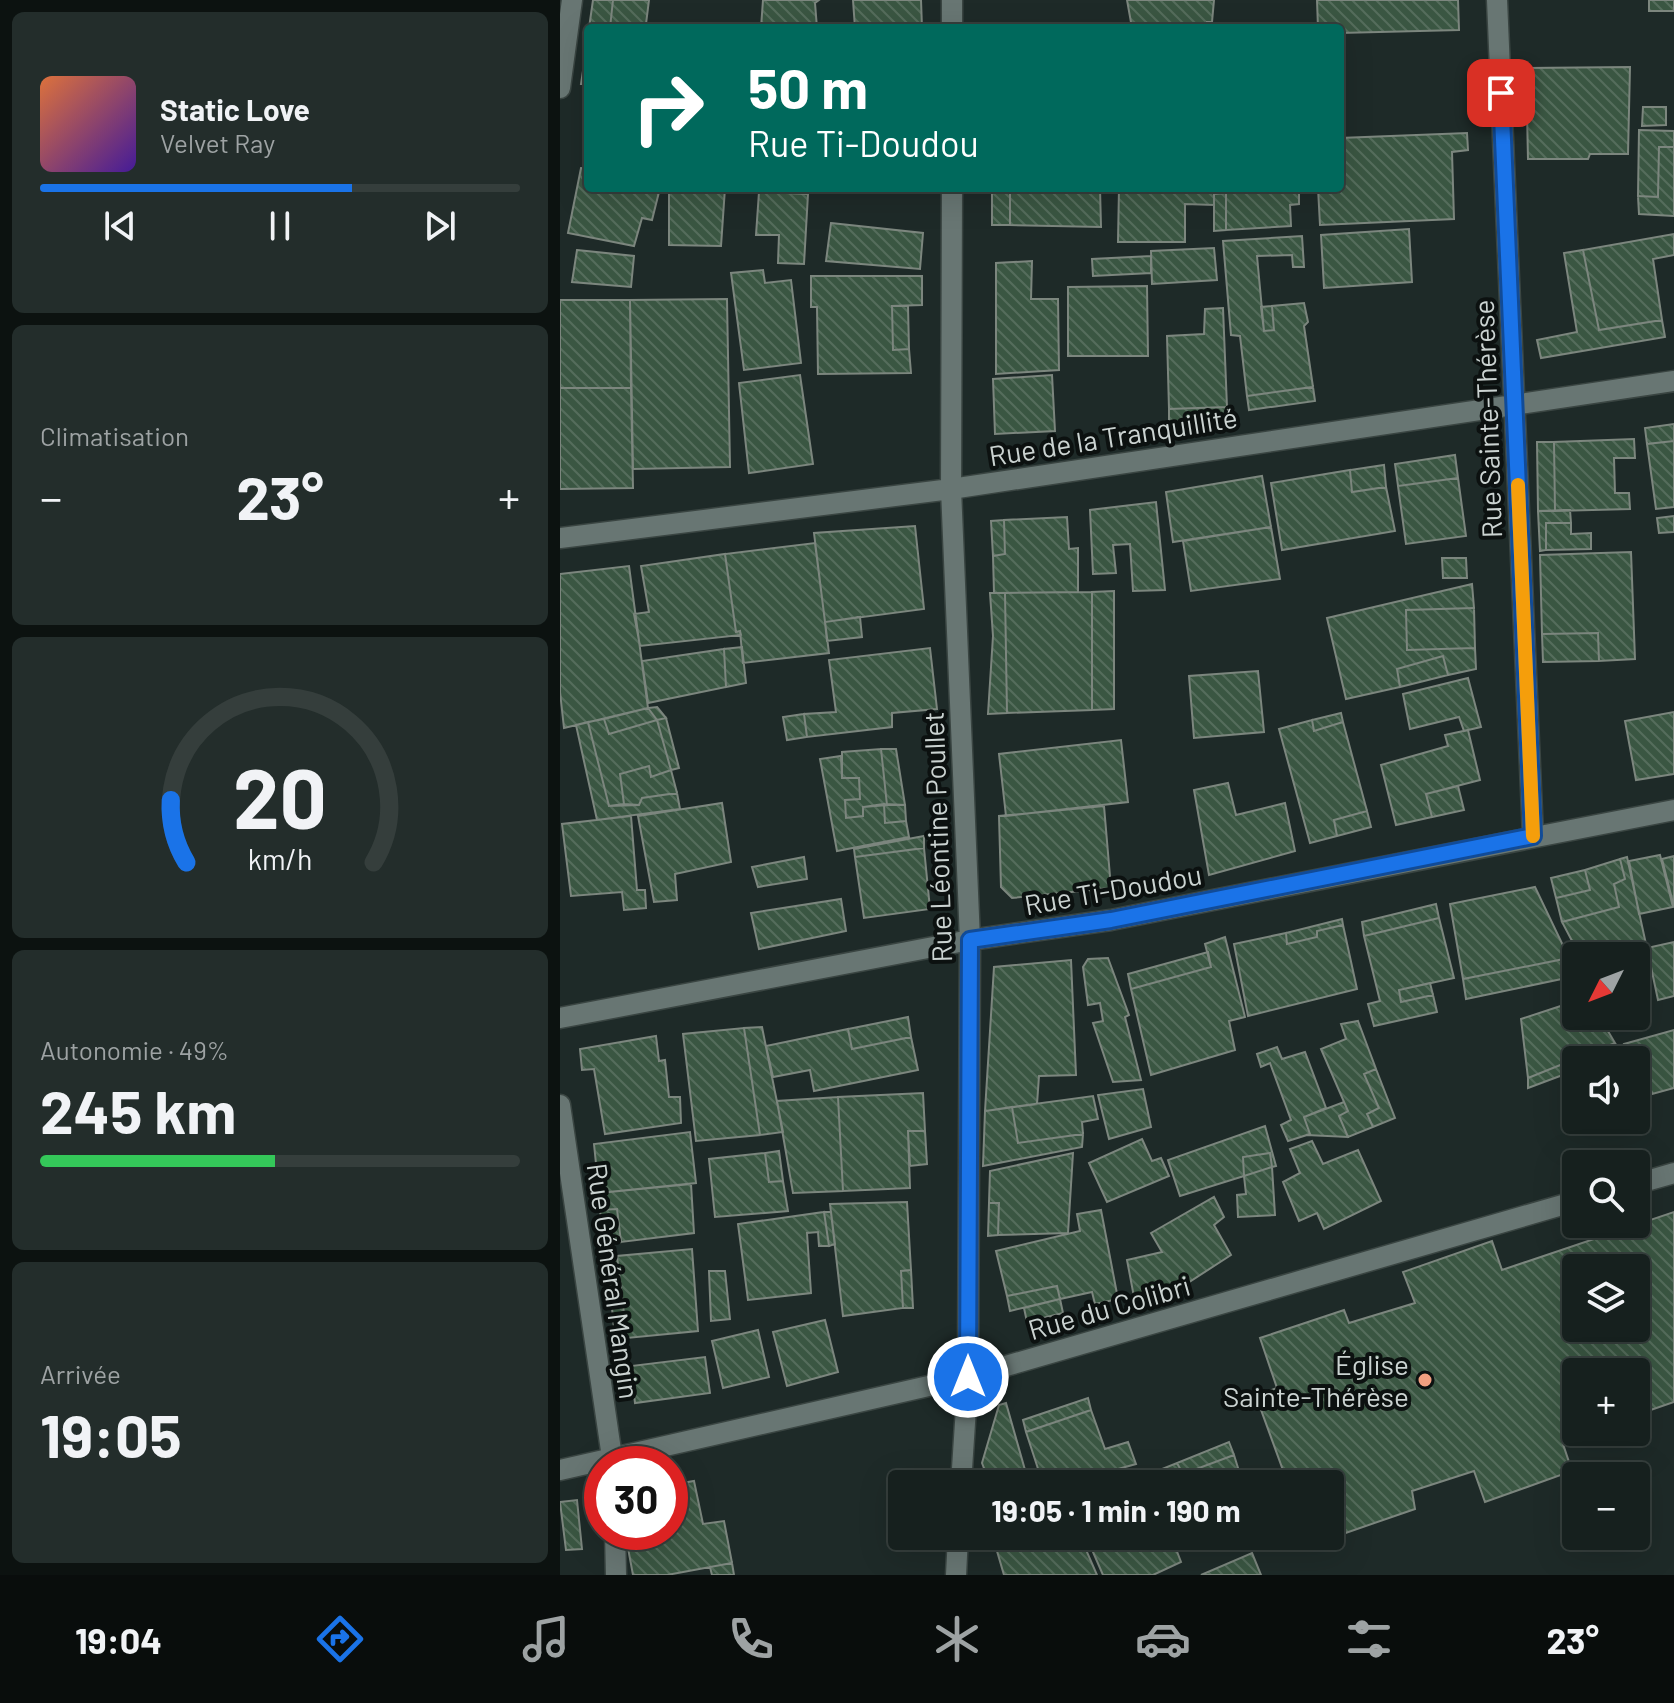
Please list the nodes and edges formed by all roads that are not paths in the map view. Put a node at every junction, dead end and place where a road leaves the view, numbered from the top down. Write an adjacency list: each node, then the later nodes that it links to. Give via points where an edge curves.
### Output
1 (572, 0): 5 (street)
2 (952, 0): 4 (street)
3 (1497, 0): 8 (street, Rue Sainte-Thérèse)
4 (952, 24)
5 (560, 88)
6 (952, 192): 9 (street, Rue Léontine Poullet)
7 (1674, 381): 8 (street, Rue de la Tranquillité)
8 (1515, 404): 9 (street, Rue de la Tranquillité); 12 (street, Rue Sainte-Thérèse)
9 (951, 489): 10 (street, Rue de la Tranquillité); 13 (street, Rue Léontine Poullet)
10 (560, 538)
11 (1674, 810): 12 (street, Rue Ti-Doudou)
12 (1533, 836): 13 (street, Rue Ti-Doudou, via 1111,920)
13 (970, 940): 14 (street, Rue Ti-Doudou); 19 (street, Rue Léontine Poullet)
14 (560, 1018)
15 (560, 1105): 20 (street, Rue Général Mangin)
16 (1674, 1173): 17 (street)
17 (1650, 1180)
18 (1562, 1205): 19 (street, Rue du Colibri)
19 (968, 1377): 21 (street, Rue du Colibri); 24 (street, Rue Léontine Poullet)
20 (610, 1446)
21 (676, 1446)
22 (584, 1466): 23 (street, Rue du Colibri)
23 (560, 1470)
24 (962, 1470)
25 (615, 1550): 27 (street)
26 (957, 1550): 28 (street)
27 (616, 1575)
28 (956, 1575)

